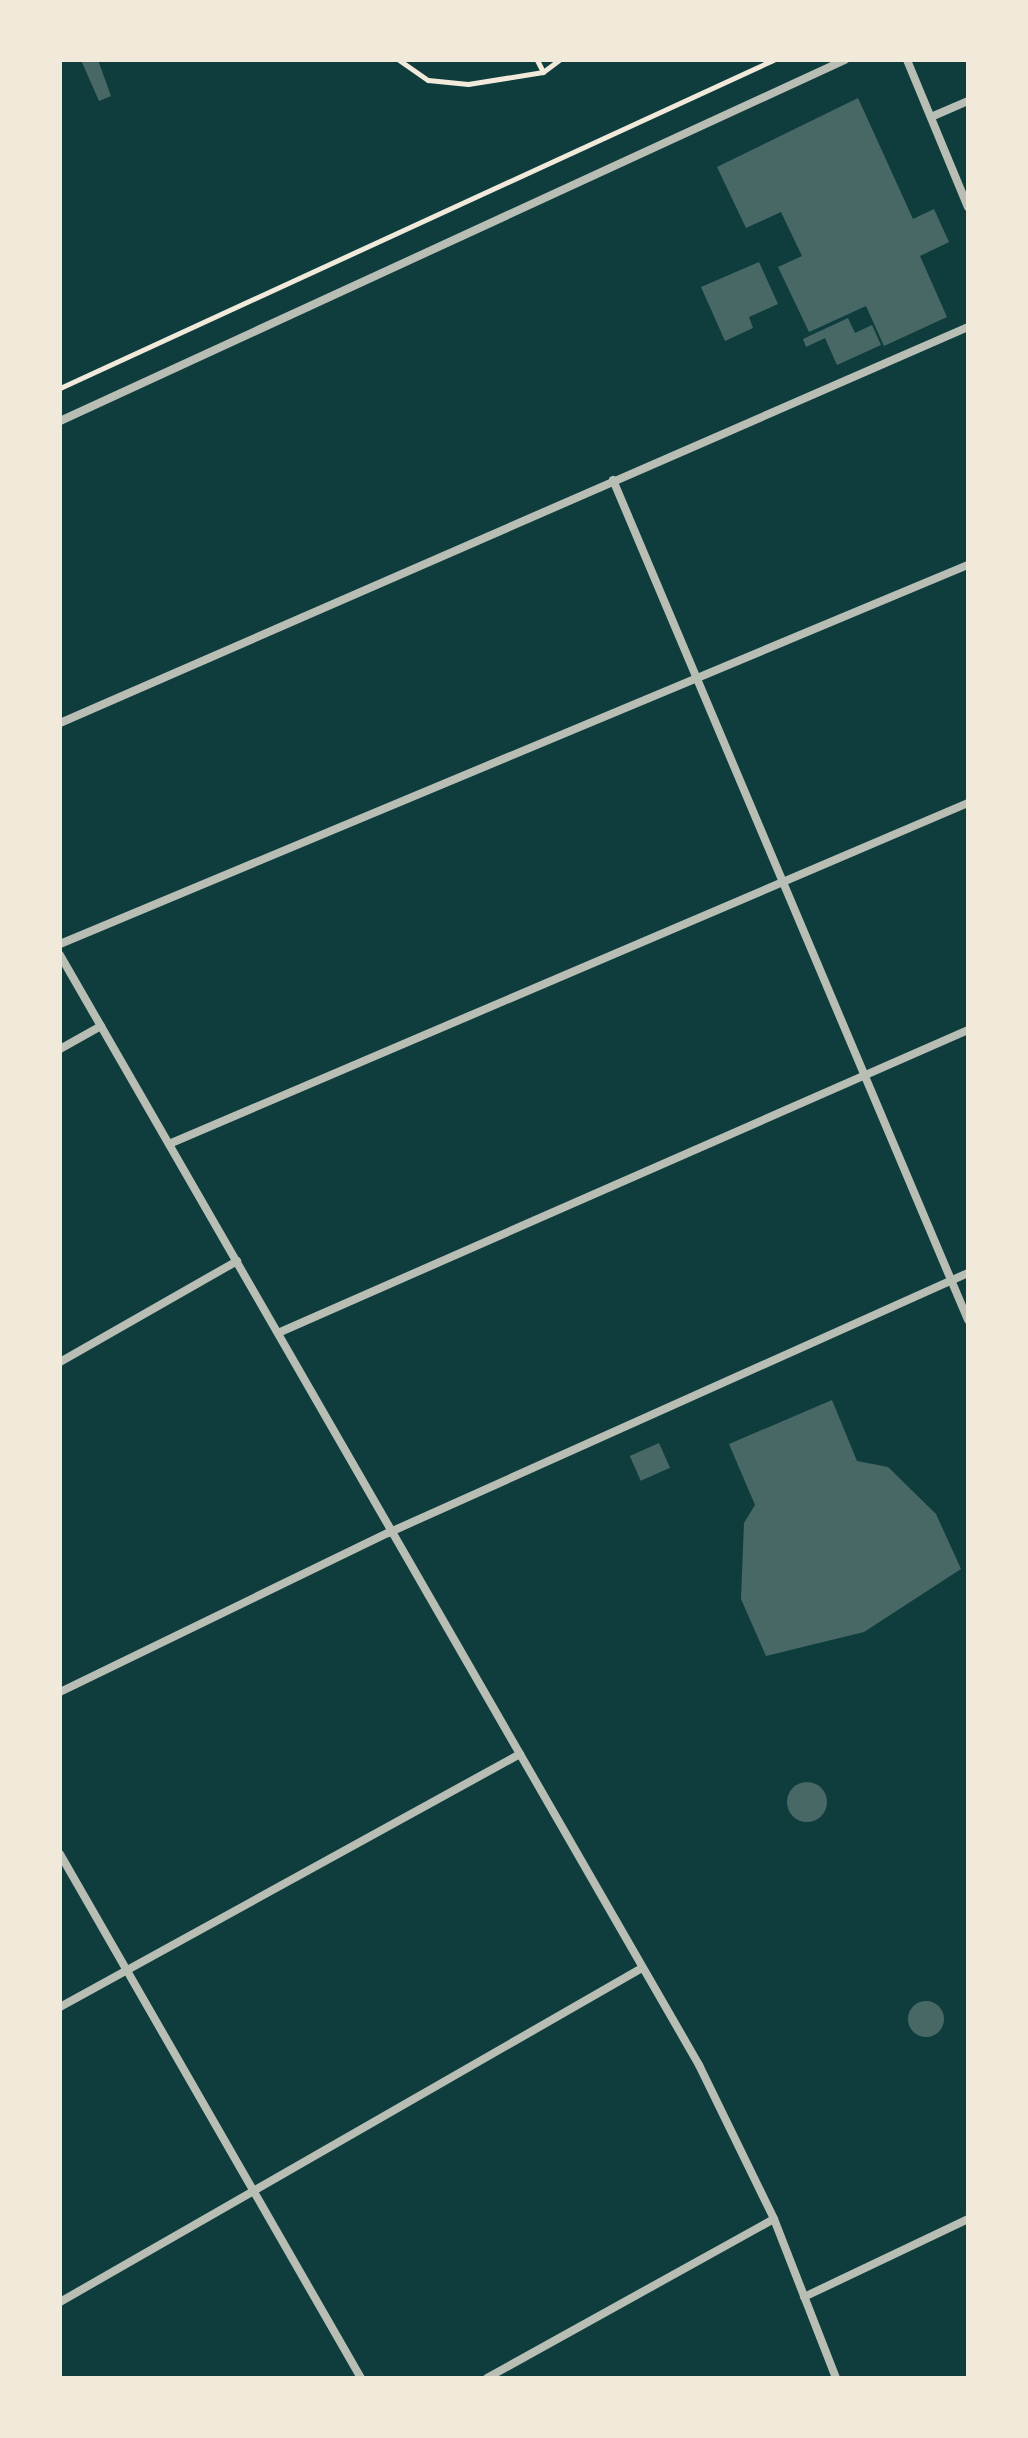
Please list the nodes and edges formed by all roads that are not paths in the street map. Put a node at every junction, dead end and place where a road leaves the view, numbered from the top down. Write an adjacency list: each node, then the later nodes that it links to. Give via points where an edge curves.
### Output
1 (845, 60): 7 (street)
2 (907, 60): 4 (street)
3 (968, 101): 4 (street)
4 (931, 117): 5 (street)
5 (968, 207)
6 (968, 327): 8 (street)
7 (60, 421)
8 (613, 480): 10 (street); 11 (street)
9 (968, 565): 10 (street)
10 (697, 678): 13 (street); 14 (street)
11 (60, 723)
12 (968, 803): 13 (street)
13 (783, 881): 19 (street); 20 (street)
14 (60, 944)
15 (60, 955): 16 (street)
16 (101, 1026): 18 (street); 20 (street)
17 (968, 1030): 19 (street)
18 (60, 1049)
19 (864, 1074): 23 (street); 25 (street)
20 (169, 1144): 21 (street)
21 (237, 1261): 25 (street); 26 (street)
22 (968, 1273): 23 (street)
23 (951, 1280): 24 (street); 27 (street)
24 (968, 1320)
25 (278, 1333): 27 (street)
26 (60, 1362)
27 (388, 1533): 28 (street); 29 (street)
28 (60, 1692)
29 (520, 1754): 31 (street); 32 (street)
30 (60, 1854): 31 (street)
31 (126, 1968): 33 (street); 34 (street)
32 (642, 1968): 34 (street); 35 (street, via 699,2065)
33 (60, 2007)
34 (253, 2190): 38 (street); 39 (street)
35 (774, 2219): 37 (street); 40 (street)
36 (968, 2219): 37 (street)
37 (804, 2297): 41 (street)
38 (60, 2302)
39 (361, 2378)
40 (487, 2378)
41 (836, 2378)

